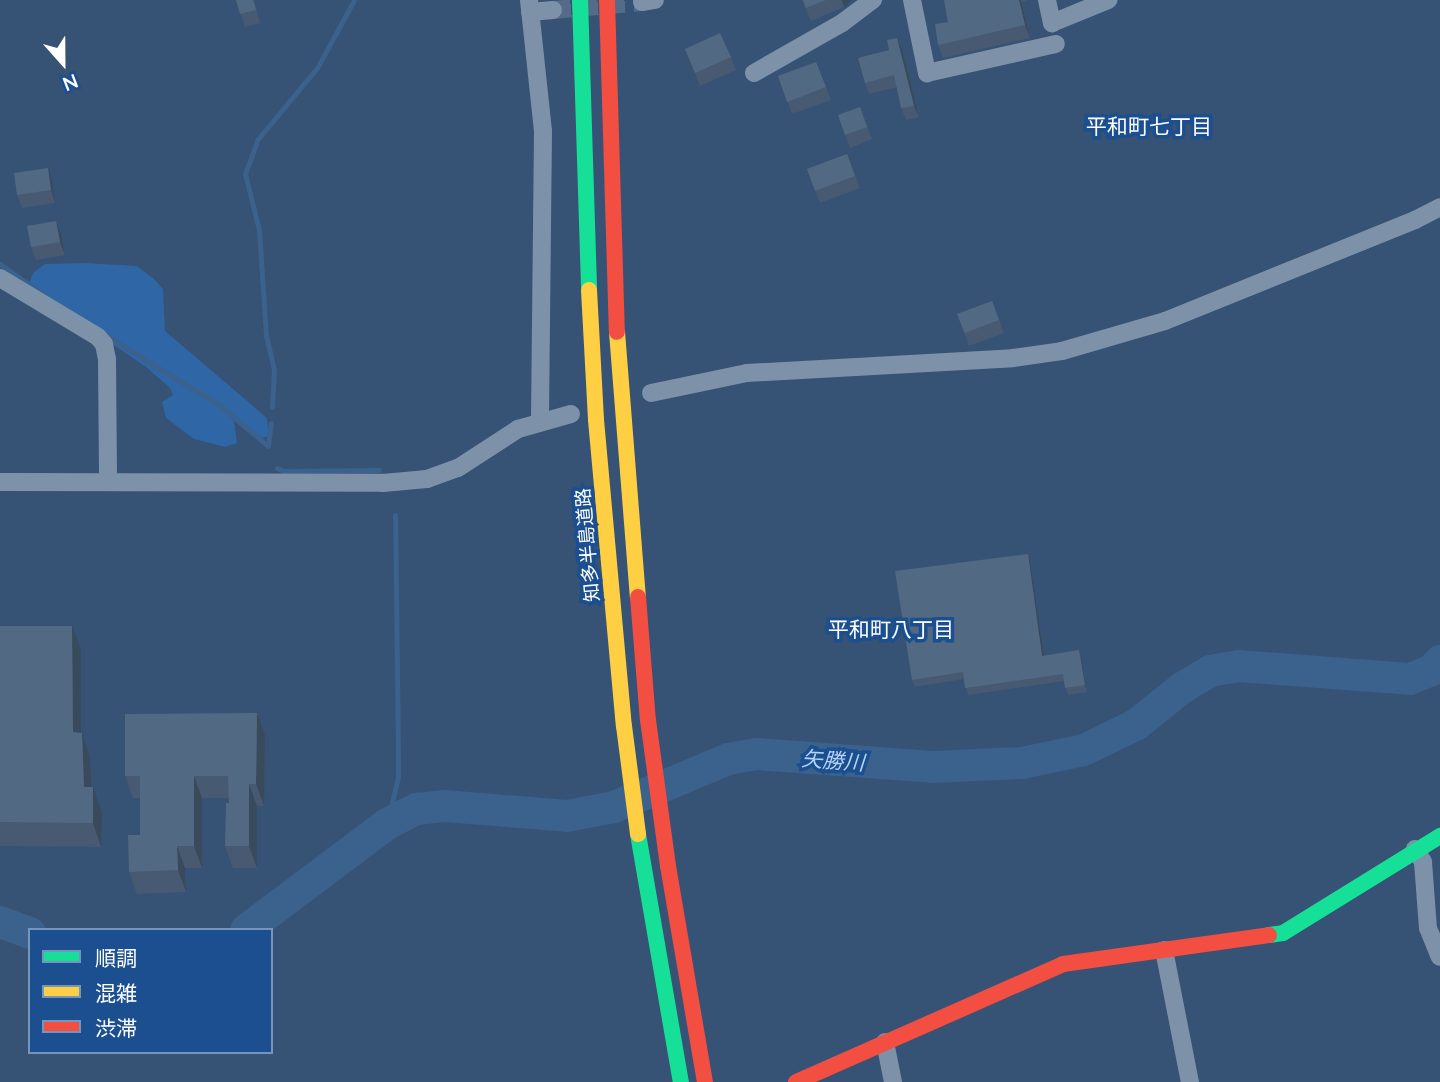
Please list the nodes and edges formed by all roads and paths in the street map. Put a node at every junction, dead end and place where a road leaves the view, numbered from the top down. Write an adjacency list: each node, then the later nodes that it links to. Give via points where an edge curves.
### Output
1 (580, 0): 11 (main road, 知多半島道路)
2 (607, 0): 25 (main road, via 622,416 648,720 667,866)
3 (873, 0): 10 (street)
4 (912, 0): 9 (street, via 928,73)
5 (1047, 0): 6 (street, via 1052,23)
6 (1108, 0)
7 (559, 5): 8 (street); 11 (main road, via 566,82)
8 (530, 6): 16 (street, via 543,131)
9 (1056, 44)
10 (754, 74)
11 (581, 103): 24 (main road, 知多半島道路, via 596,420 625,726 643,872)
12 (1440, 207): 14 (street, via 1165,321 1062,351 1001,359 747,373)
13 (0, 278): 18 (street, via 104,344)
14 (651, 393)
15 (571, 414): 16 (street)
16 (540, 420): 18 (street, via 458,468 428,479 383,483)
17 (0, 482): 18 (street)
18 (108, 482)
19 (1440, 836): 20 (main road)
20 (1415, 849): 21 (main road, via 1283,933); 22 (street, via 1423,862 1428,928)
21 (1164, 950): 23 (main road, via 1063,964); 28 (street)
22 (1440, 957)
23 (885, 1042): 26 (main road); 27 (street)
24 (681, 1082)
25 (705, 1082)
26 (796, 1082)
27 (893, 1082)
28 (1191, 1082)

